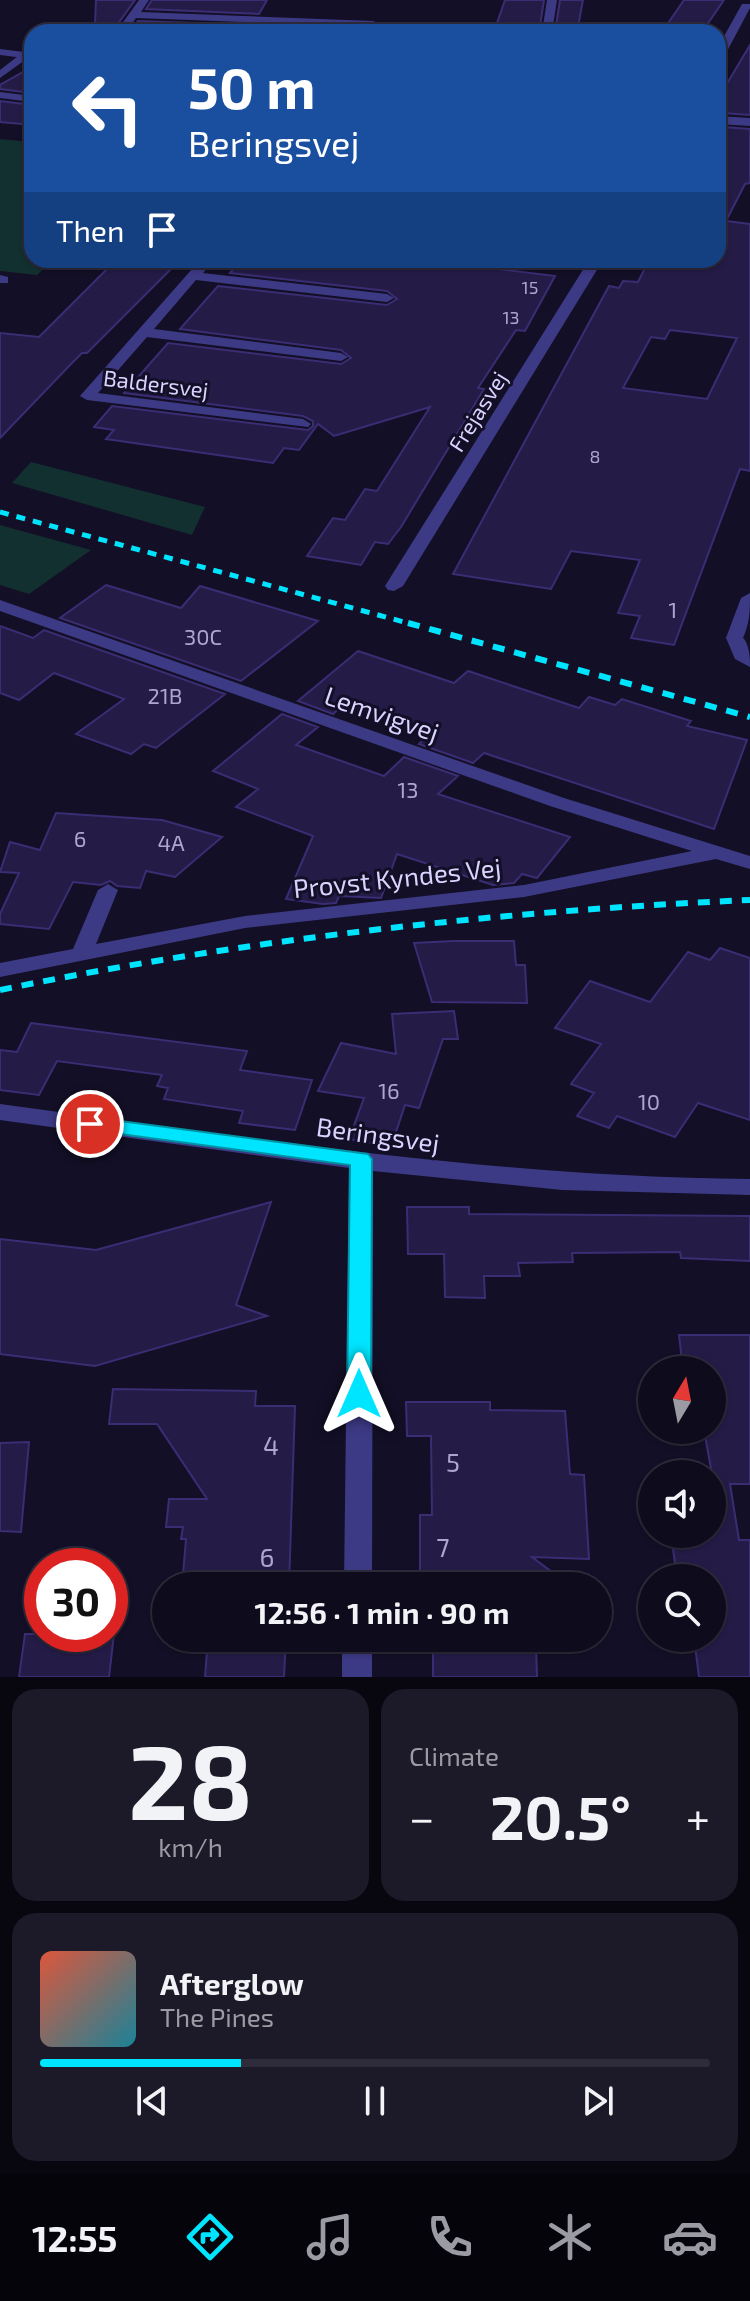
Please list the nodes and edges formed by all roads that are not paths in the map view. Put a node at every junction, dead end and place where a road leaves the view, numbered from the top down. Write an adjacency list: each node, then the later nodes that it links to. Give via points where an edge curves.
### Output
1 (144, 0): 4 (street)
2 (552, 0): 7 (street)
3 (746, 6): 8 (street)
4 (134, 15): 5 (street); 6 (street)
5 (127, 24)
6 (373, 24)
7 (548, 24)
8 (726, 42)
9 (0, 52): 10 (street)
10 (24, 54)
11 (24, 58): 12 (street)
12 (0, 75)
13 (0, 95): 14 (street)
14 (24, 98)
15 (726, 120): 16 (street)
16 (750, 122)
17 (200, 268): 19 (street, Baldersvej)
18 (591, 268): 24 (street, Frejasvej)
19 (193, 276): 20 (street); 21 (street, Baldersvej)
20 (387, 298)
21 (143, 332): 22 (street, Baldersvej); 23 (street, Baldersvej, via 87,396)
22 (341, 357)
23 (303, 424)
24 (394, 586)
25 (750, 598): 27 (street, via 735,638)
26 (0, 605): 28 (street, Lemvigvej)
27 (750, 662)
28 (715, 853): 29 (street, Lemvigvej); 31 (street, Provst Kyndes Vej, via 524,891 245,922)
29 (750, 863)
30 (108, 890): 31 (street)
31 (83, 951): 32 (street, Provst Kyndes Vej)
32 (0, 970)
33 (0, 1112): 34 (street, Beringsvej)
34 (361, 1159): 35 (street, Beringsvej, via 503,1179 652,1189); 36 (street)
35 (750, 1187)
36 (358, 1572)
37 (357, 1652): 38 (street)
38 (357, 1677)

